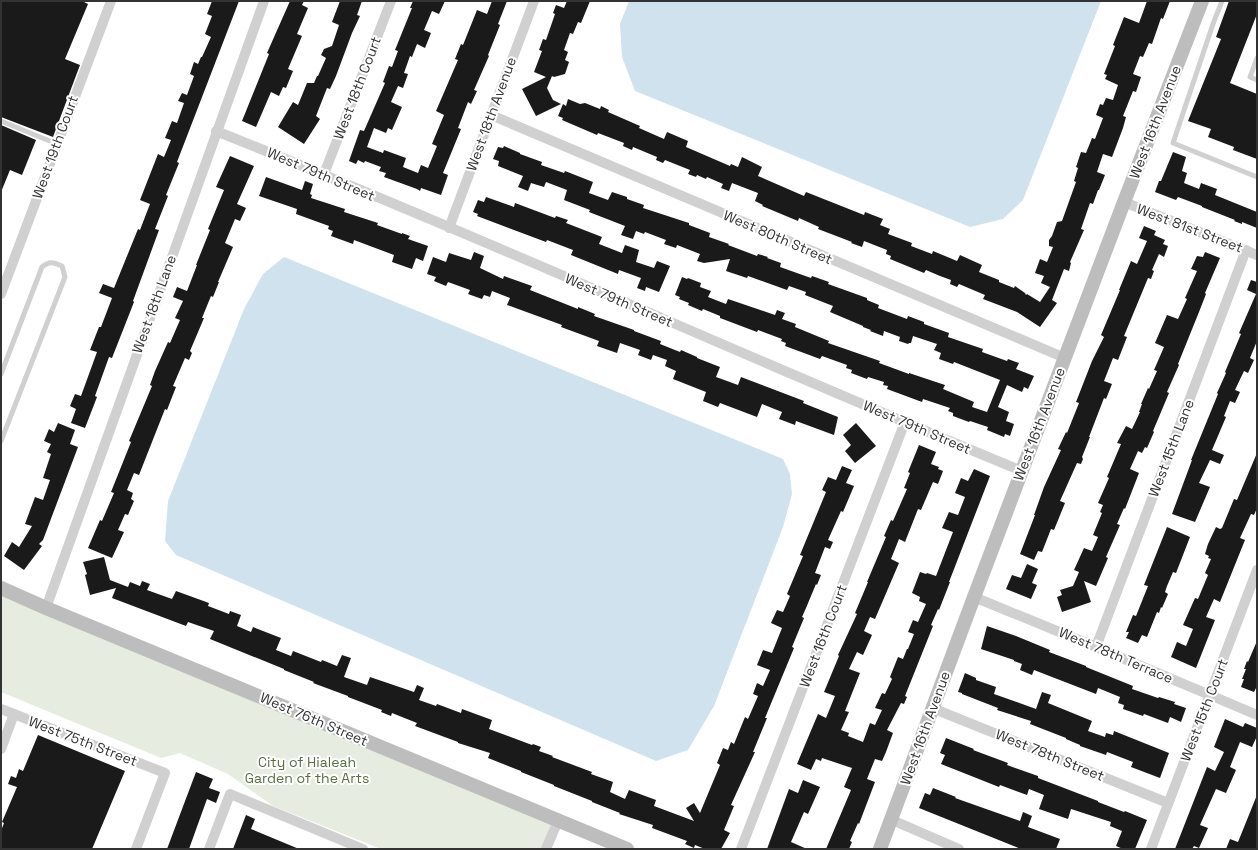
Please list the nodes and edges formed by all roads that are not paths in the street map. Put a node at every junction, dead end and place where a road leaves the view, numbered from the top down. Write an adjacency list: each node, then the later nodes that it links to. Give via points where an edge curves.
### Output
1 (111, 1): 12 (street, West 19th Court)
2 (264, 1): 11 (street, West 18th Lane)
3 (391, 1): 13 (street, West 18th Court)
4 (534, 1): 9 (street, West 18th Avenue)
5 (1202, 1): 15 (street, West 16th Avenue)
6 (1222, 1): 14 (lane, via 1173,143)
7 (1257, 58): 8 (lane, via 1250,77)
8 (1257, 80)
9 (491, 115): 16 (street, West 18th Avenue); 20 (street, West 80th Street)
10 (1, 121): 12 (lane)
11 (216, 131): 13 (street, West 79th Street); 28 (street, West 18th Lane)
12 (57, 144): 19 (street, West 19th Court)
13 (324, 174): 16 (street, West 79th Street)
14 (1257, 177)
15 (1124, 202): 17 (street, West 81st Street); 20 (street, West 16th Avenue)
16 (449, 228): 22 (street, West 79th Street)
17 (1246, 250): 18 (street, West 81st Street); 29 (street, West 15th Lane)
18 (1257, 255)
19 (1, 294)
20 (1065, 358): 24 (street, West 16th Avenue)
21 (1, 374): 23 (lane, via 42,267 53,262 62,266 64,277)
22 (905, 422): 24 (street, West 79th Street); 44 (street, West 16th Court)
23 (1, 441)
24 (1022, 470): 27 (street, West 16th Avenue)
25 (1257, 570): 30 (street, West 15th Court)
26 (1, 588): 28 (street, West 76th Street)
27 (974, 597): 29 (street, West 78th Terrace); 31 (street, West 16th Avenue)
28 (46, 608): 38 (street, West 76th Street)
29 (1096, 647): 30 (street, West 78th Terrace)
30 (1210, 694): 34 (street, West 78th Terrace); 36 (street, West 15th Court)
31 (932, 708): 36 (street, West 78th Street); 37 (street, West 16th Avenue)
32 (1, 709): 33 (street, West 75th Street)
33 (14, 714): 35 (street); 39 (street, West 75th Street, via 165,774)
34 (1257, 715)
35 (1, 748)
36 (1168, 803): 47 (street, West 15th Court)
37 (892, 820): 45 (street, West 16th Avenue); 46 (street)
38 (558, 821): 42 (street); 43 (street, West 76th Street)
39 (136, 849)
40 (209, 849): 41 (street, via 230,794)
41 (363, 849)
42 (546, 849)
43 (627, 849)
44 (741, 849)
45 (880, 849)
46 (959, 849)
47 (1151, 849)

